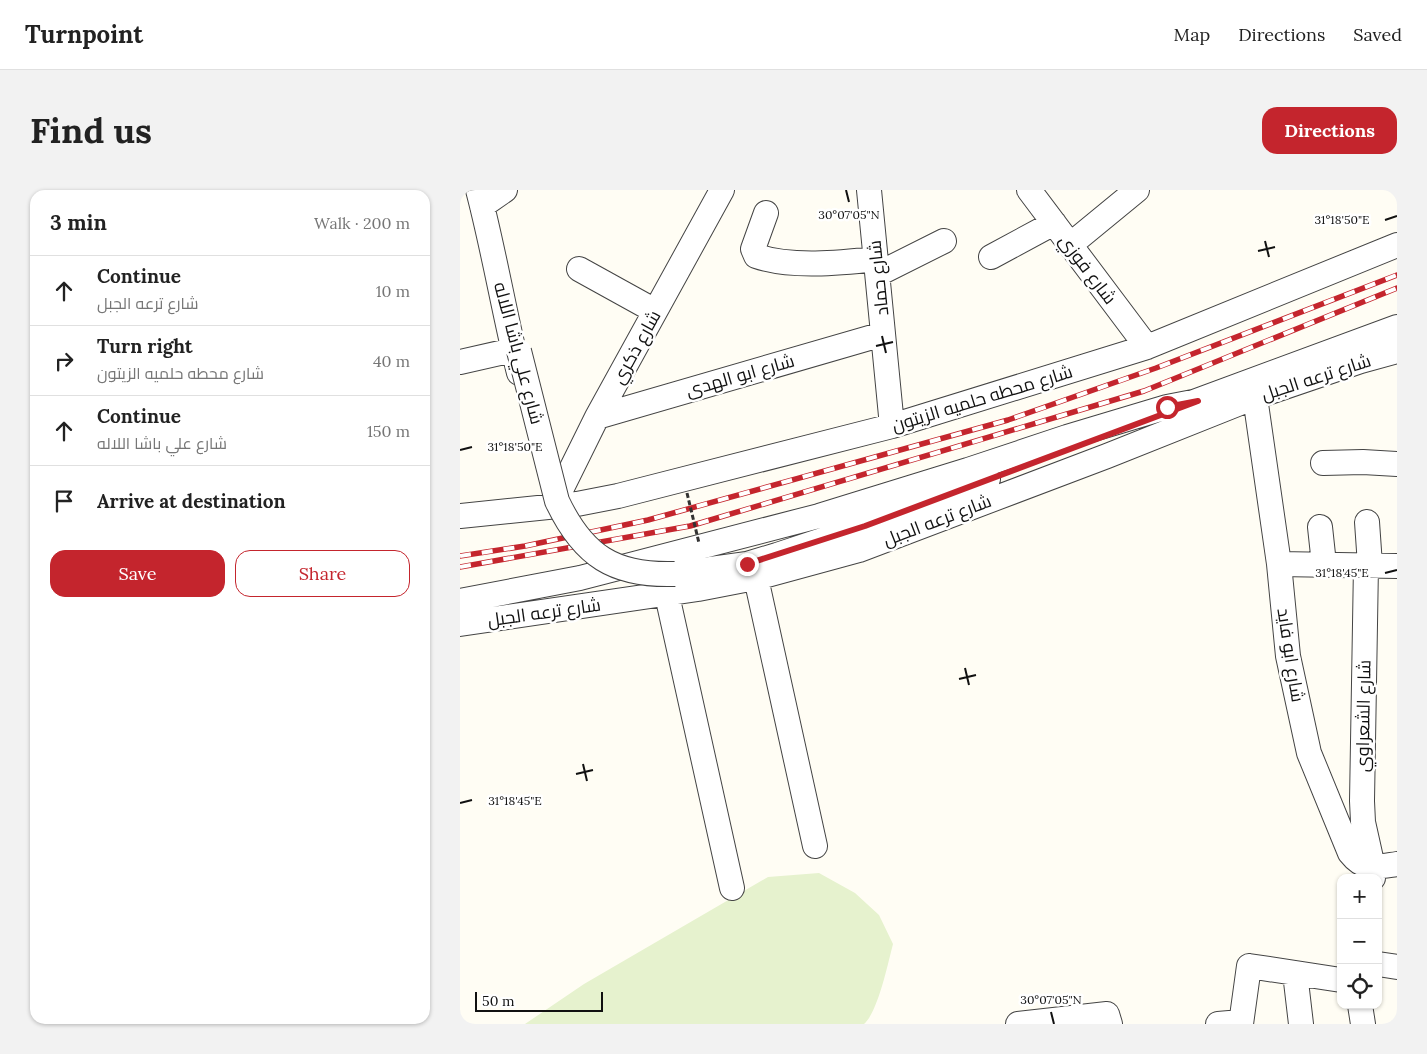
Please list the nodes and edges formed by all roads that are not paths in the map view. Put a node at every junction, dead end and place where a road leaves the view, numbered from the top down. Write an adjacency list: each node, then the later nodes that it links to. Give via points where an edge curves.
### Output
1 (505, 190): 6 (street)
2 (722, 190): 15 (street, شارع ذكري)
3 (870, 190): 13 (street, شارع حماد)
4 (1029, 190): 8 (street, شارع فوزي)
5 (1137, 190): 10 (street)
6 (480, 198): 19 (street, شارع علي باشا اللاله)
7 (766, 213): 13 (street, via 753,249 756,256 788,262)
8 (1054, 223): 10 (street, شارع فوزي); 12 (street)
9 (944, 242): 13 (street)
10 (1070, 245): 18 (street, شارع فوزي)
11 (1397, 245): 18 (street, شارع محطه حلميه الزيتون)
12 (991, 257)
13 (877, 266): 17 (street, شارع حماد)
14 (579, 270): 15 (street)
15 (655, 312): 24 (street, شارع ذكري)
16 (1397, 327): 23 (street)
17 (883, 334): 24 (street, شارع ابو الهدى); 25 (street, شارع حماد)
18 (1146, 347): 25 (street, شارع محطه حلميه الزيتون)
19 (516, 351): 21 (street); 28 (street, شارع علي باشا اللاله); 37 (street, شارع علي باشا اللاله, bridge, via 557,500 566,519 594,553 612,564 632,572 654,575)
20 (1397, 352): 22 (street, شارع ترعه الجبل)
21 (460, 362)
22 (1256, 397): 32 (street, شارع ابو فايد); 36 (street, شارع ترعه الجبل, via 860,550)
23 (1198, 401): 37 (street, شارع علي باشا اللاله, via 865,526 778,555); 38 (street, شارع ترعه الجبل, via 1067,437 819,516 580,578)
24 (597, 417): 28 (street, شارع ذكري)
25 (892, 426): 28 (street, شارع محطه حلميه الزيتون, via 618,496)
26 (1323, 463): 27 (street)
27 (1397, 464)
28 (553, 506): 29 (street, شارع محطه حلميه الزيتون)
29 (460, 516)
30 (1367, 522): 34 (street, شارع الشعراوي)
31 (1320, 527): 33 (street)
32 (1279, 564): 33 (street); 42 (street, شارع ابو فايد, via 1288,656 1309,753 1350,853)
33 (1324, 564): 34 (street)
34 (1368, 565): 35 (street); 42 (street, شارع الشعراوي, via 1362,801)
35 (1397, 566)
36 (756, 578): 37 (street, شارع ترعه الجبل); 40 (street)
37 (671, 584): 39 (street, شارع ترعه الجبل); 43 (street)
38 (460, 602)
39 (460, 624)
40 (815, 846)
41 (1397, 864): 42 (street)
42 (1373, 872)
43 (732, 888)
44 (1382, 965): 45 (street)
45 (1397, 967)
46 (1295, 973): 47 (street); 50 (street, via 1248,967); 53 (street)
47 (1337, 979)
48 (1361, 1009): 54 (street)
49 (1100, 1021): 51 (street)
50 (1241, 1023): 52 (street)
51 (1023, 1024)
52 (1218, 1024)
53 (1301, 1024)
54 (1363, 1024)

